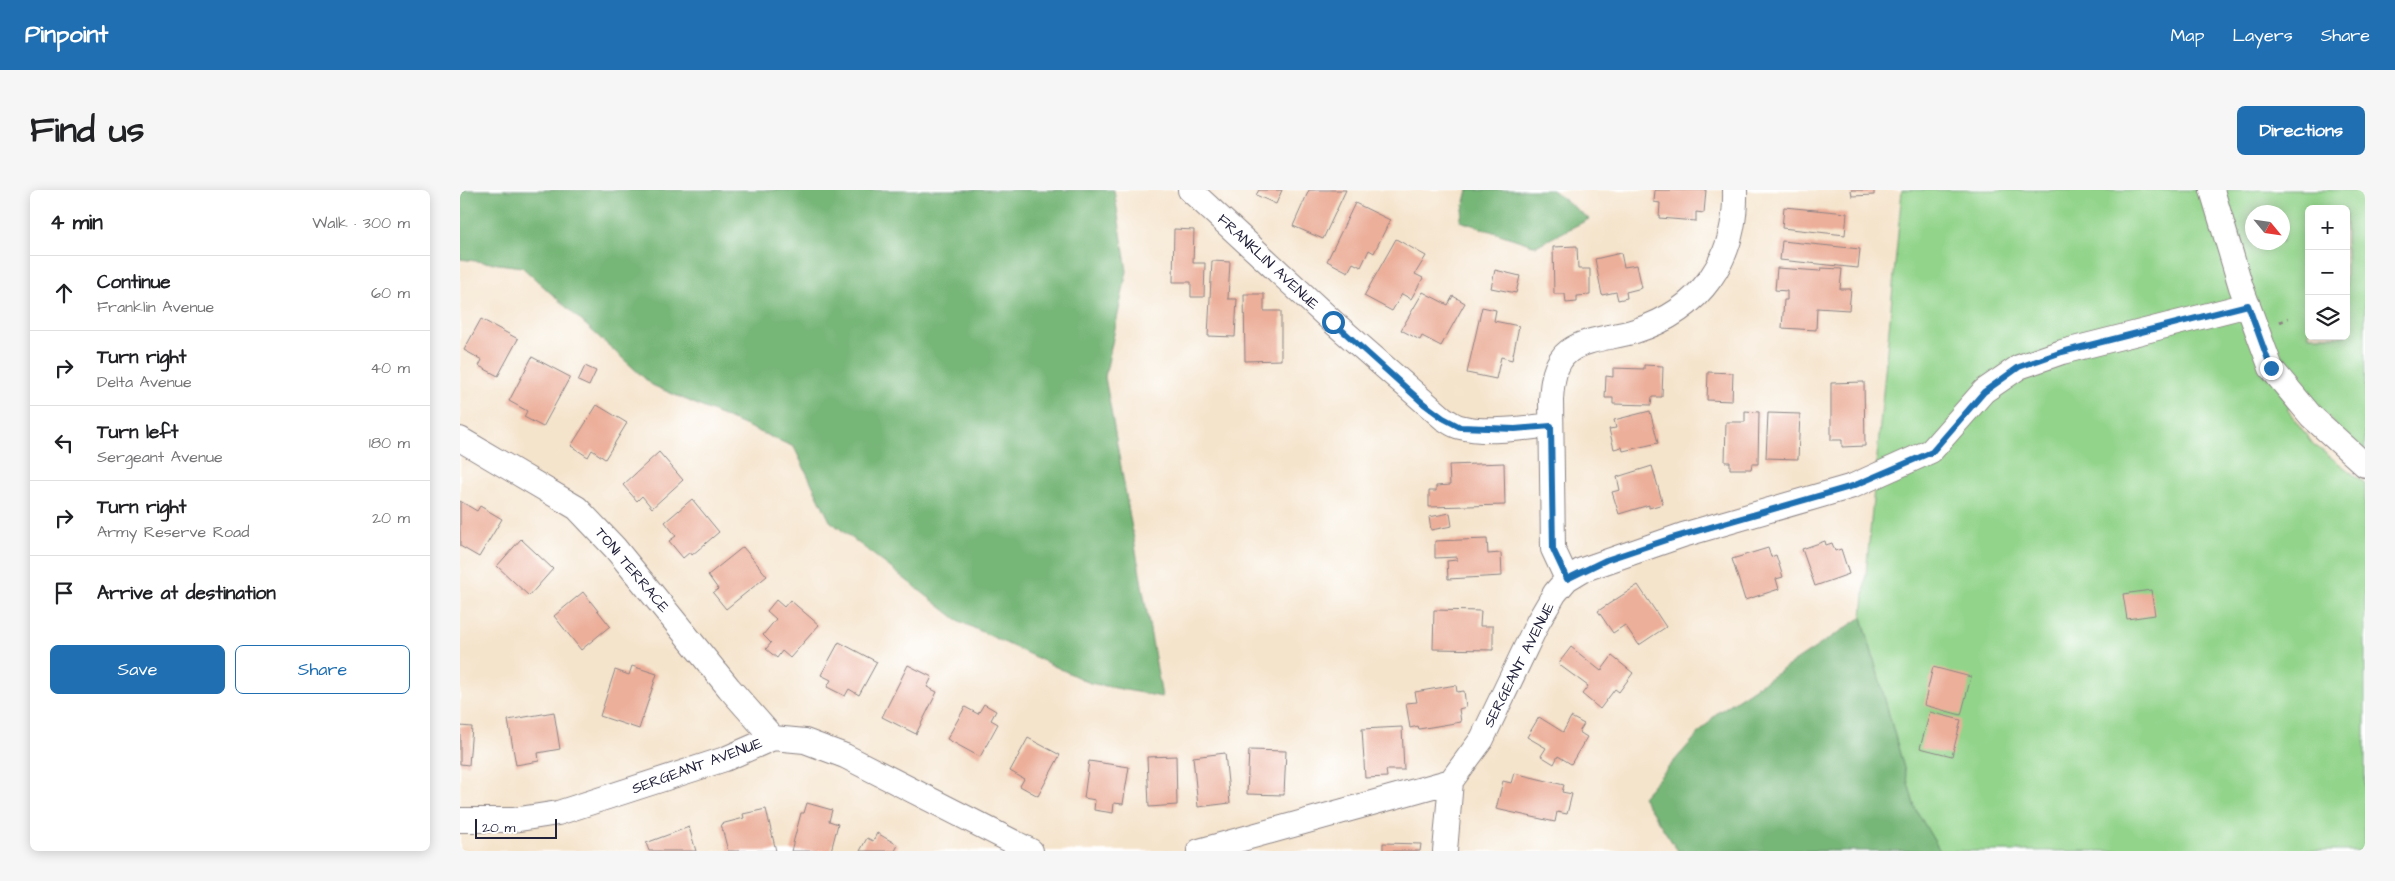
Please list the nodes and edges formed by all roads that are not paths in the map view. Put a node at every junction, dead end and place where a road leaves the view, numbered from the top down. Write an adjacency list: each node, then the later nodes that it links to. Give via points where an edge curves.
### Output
1 (1190, 190): 5 (street, FRANKLIN AVENUE, via 1443,418 1460,427 1479,429)
2 (1735, 190): 5 (street, via 1730,238 1713,275 1695,297 1675,313 1641,329 1584,343 1568,352 1560,361 1553,379)
3 (2212, 190): 4 (street)
4 (2248, 305): 7 (street, via 2271,368 2310,416); 8 (street, SERGEANT AVENUE, via 2062,352 2019,367 1984,392 1932,452 1853,486 1669,539 1606,560)
5 (1551, 426): 8 (street, via 1553,549)
6 (460, 440): 9 (street, TONI TERRACE, via 577,508 615,548)
7 (2365, 464)
8 (1567, 579): 10 (street, SERGEANT AVENUE, via 1538,622 1482,739)
9 (773, 738): 11 (street, SERGEANT AVENUE, via 725,759 558,813 513,820); 12 (street, SERGEANT AVENUE, via 805,741 845,756)
10 (1451, 781): 13 (street); 14 (street)
11 (460, 820)
12 (1031, 851)
13 (1199, 851)
14 (1445, 851)

